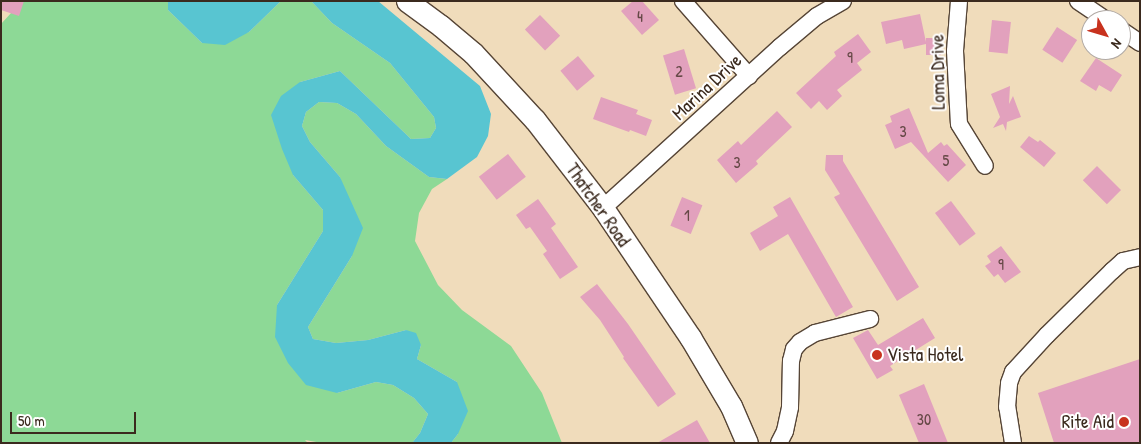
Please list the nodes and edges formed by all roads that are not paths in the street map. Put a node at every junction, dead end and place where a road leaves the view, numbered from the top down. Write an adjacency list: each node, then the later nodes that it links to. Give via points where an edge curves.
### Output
1 (407, 1): 9 (main road, Thatcher Road, via 441,26 503,84)
2 (683, 1): 7 (street)
3 (843, 1): 7 (street, Marina Drive, via 816,16)
4 (958, 1): 8 (street, Loma Drive, via 955,51 960,124)
5 (1078, 1): 6 (street)
6 (1091, 10)
7 (749, 76): 9 (street, Marina Drive)
8 (985, 166)
9 (603, 208): 12 (main road, Thatcher Road, via 713,373)
10 (1140, 257): 14 (street, via 1123,261 1013,372 1008,383 1007,407)
11 (870, 319): 13 (street, via 815,333 794,349 790,407)
12 (747, 443)
13 (779, 443)
14 (1013, 443)

